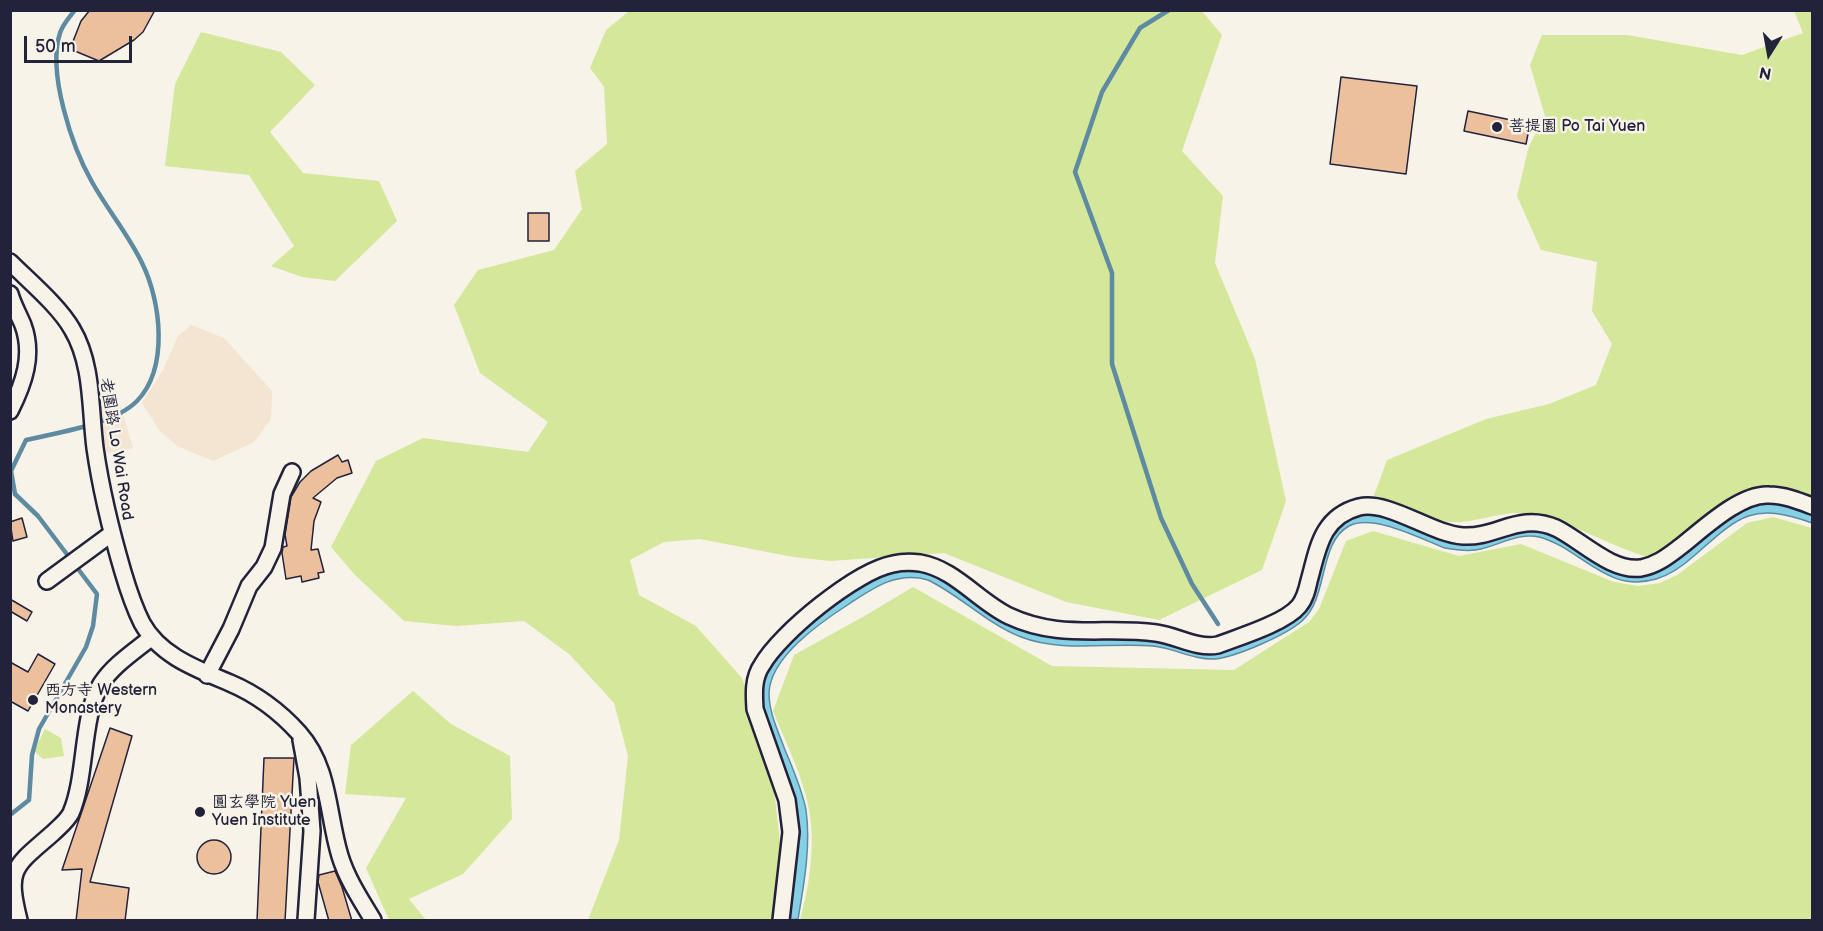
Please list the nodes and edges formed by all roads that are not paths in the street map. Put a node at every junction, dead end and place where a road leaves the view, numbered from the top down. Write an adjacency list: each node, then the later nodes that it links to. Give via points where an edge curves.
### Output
1 (10, 262): 6 (street, 老圍路 Lo Wai Road, via 71,327 80,345)
2 (10, 294): 3 (street, via 24,327 28,362)
3 (10, 411)
4 (292, 472): 9 (street, via 282,494 273,548 249,586)
5 (1812, 506): 14 (street, via 1768,494 1747,499 1660,562 1639,568 1616,565 1540,523 1515,523 1463,536 1386,509 1358,507 1330,522 1325,530 1305,596 1295,610 1285,618 1210,647 1153,633 1060,631 1034,626 1006,615 935,567 907,562 891,564 849,585 821,605 776,645 756,676 755,709 787,800 791,832)
6 (111, 534): 7 (street); 8 (street, 老圍路 Lo Wai Road, via 131,598)
7 (53, 577)
8 (152, 637): 9 (street, 老圍路 Lo Wai Road, via 162,649); 11 (street, via 115,667 94,699 71,813 13,873 12,893)
9 (207, 675): 10 (street, 老圍路 Lo Wai Road, via 252,695 278,712)
10 (300, 734): 12 (street, via 312,831); 13 (street, 老圍路 Lo Wai Road, via 316,756 326,783 341,859)
11 (19, 921)
12 (306, 921)
13 (373, 921)
14 (781, 921)

